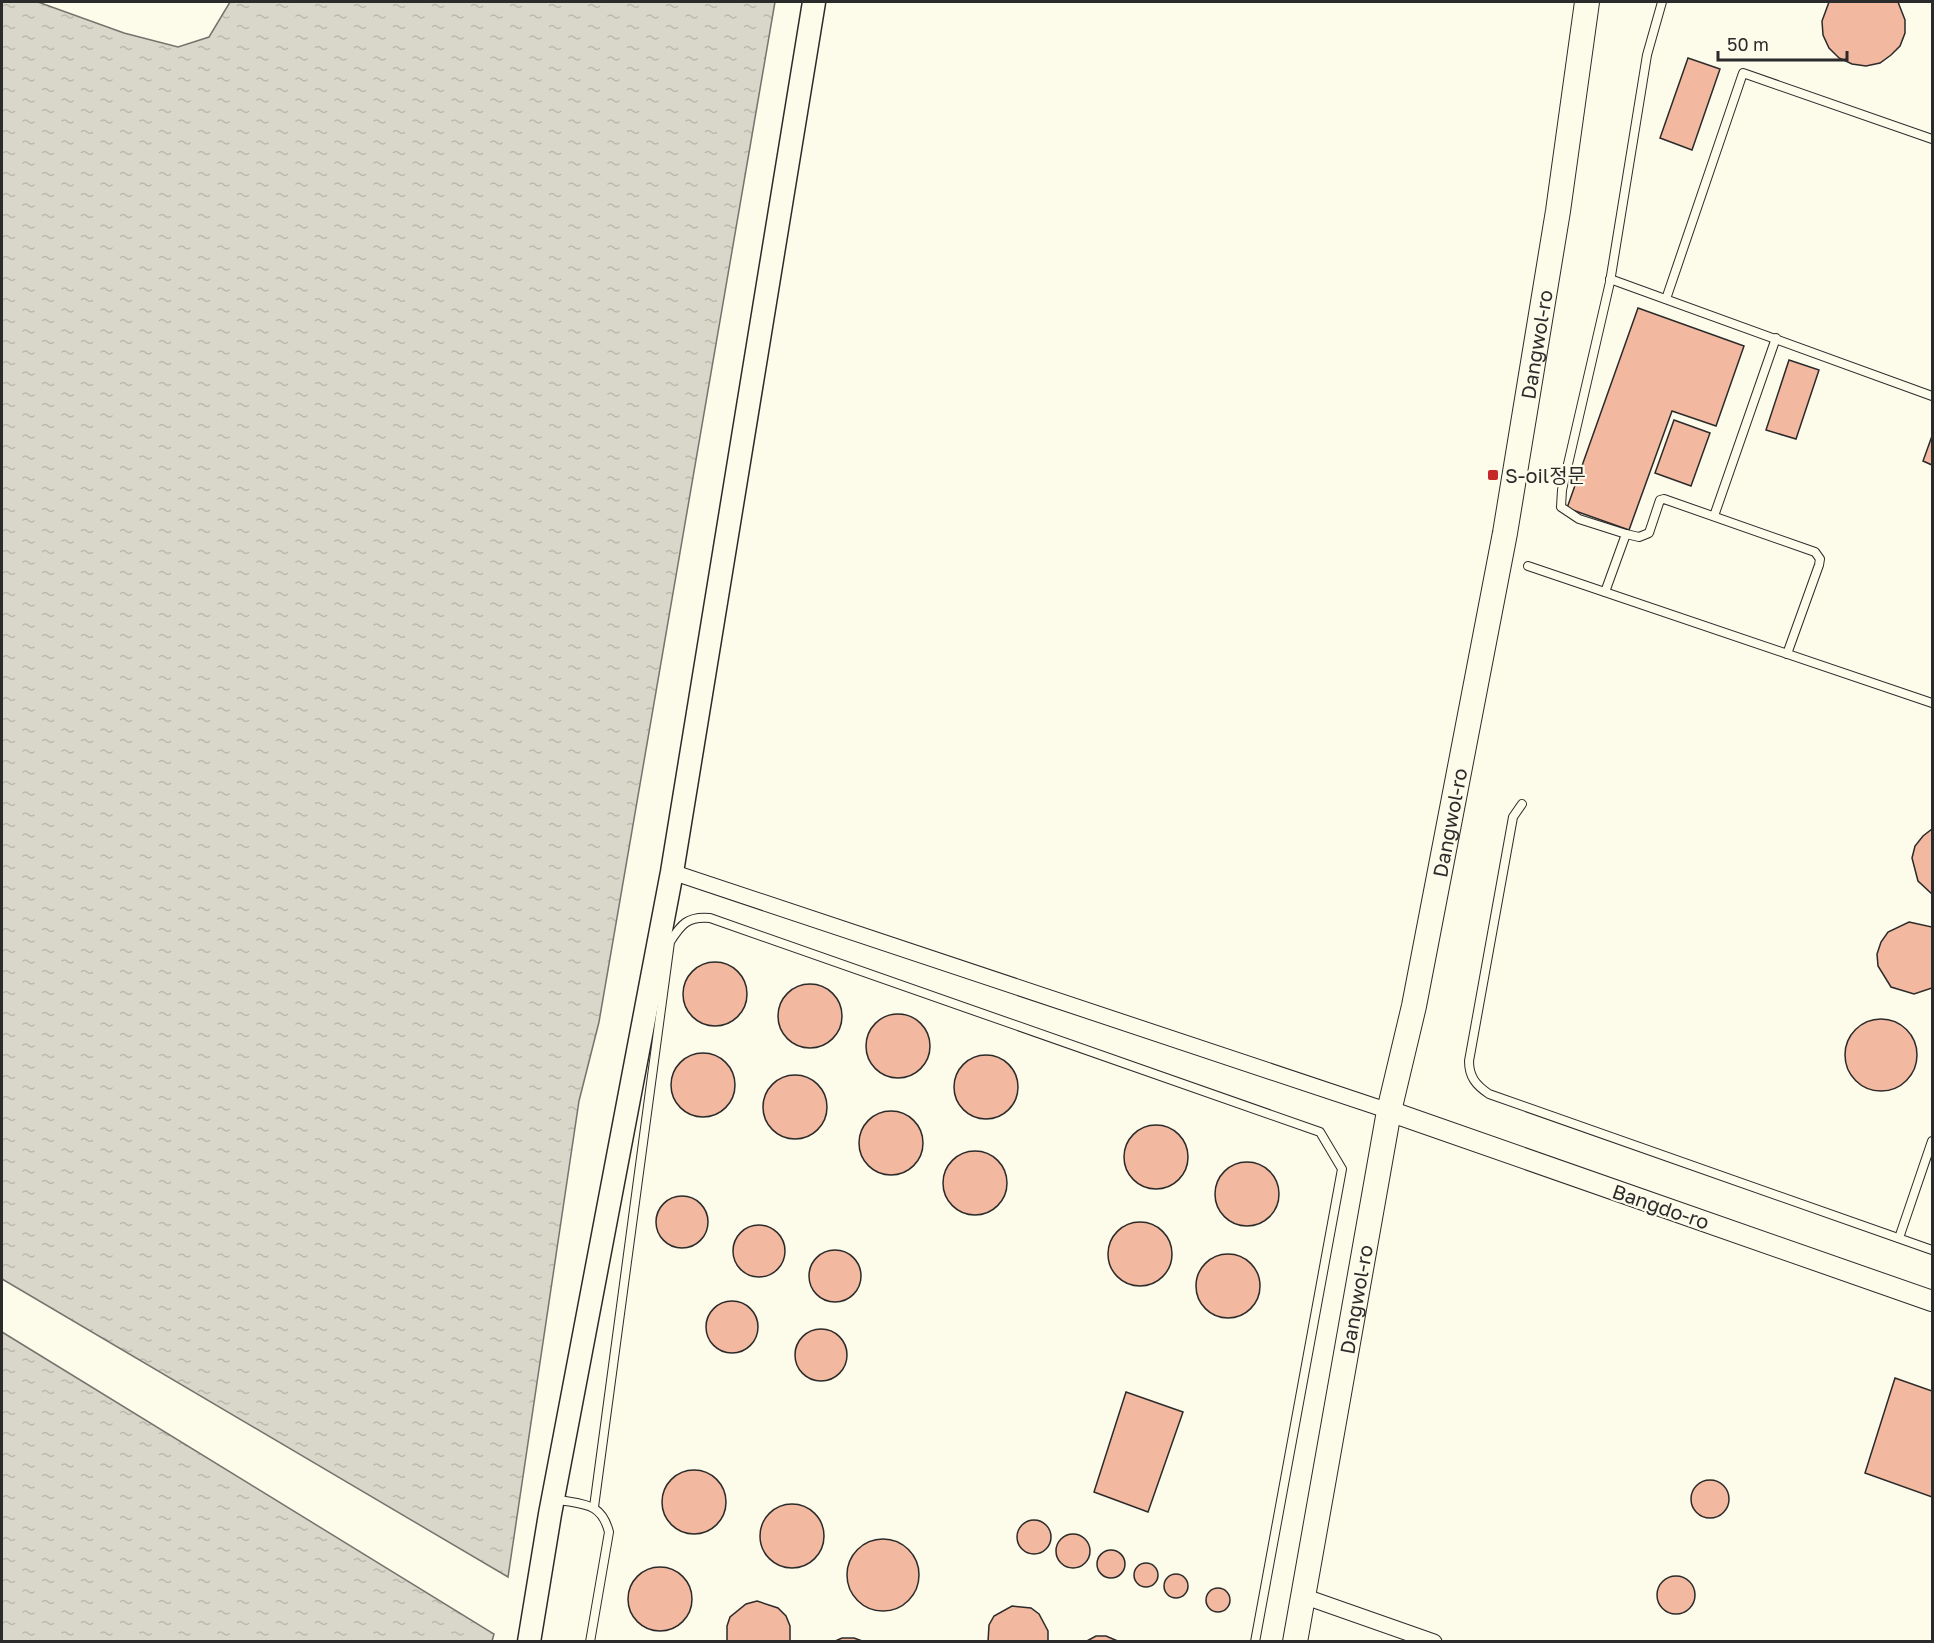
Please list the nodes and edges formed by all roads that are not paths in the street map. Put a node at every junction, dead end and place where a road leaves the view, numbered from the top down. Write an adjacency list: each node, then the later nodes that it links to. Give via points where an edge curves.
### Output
1 (814, 2): 16 (main road)
2 (1587, 2): 17 (main road, Dangwol-ro, via 1558,211 1505,532 1414,1006)
3 (1662, 2): 5 (lane, via 1647,55)
4 (1932, 139): 6 (lane, via 1743,73)
5 (1610, 279): 6 (lane); 10 (lane, via 1561,507 1579,519)
6 (1666, 299): 7 (lane)
7 (1776, 338): 8 (lane); 9 (lane)
8 (1932, 396)
9 (1714, 516): 10 (lane, via 1664,499 1660,500 1649,533 1639,537); 13 (lane, via 1818,555 1819,565)
10 (1626, 534): 12 (lane)
11 (1528, 566): 12 (lane)
12 (1605, 592): 13 (lane)
13 (1787, 654): 14 (lane)
14 (1932, 703)
15 (1522, 804): 19 (lane, via 1513,817 1469,1061 1469,1072 1476,1085 1489,1094)
16 (672, 872): 17 (street); 22 (main road)
17 (1389, 1111): 21 (street, Bangdo-ro); 24 (main road, Dangwol-ro)
18 (1932, 1140): 19 (lane)
19 (1899, 1238): 20 (lane)
20 (1932, 1250)
21 (1932, 1302)
22 (553, 1499): 23 (lane); 25 (main road)
23 (594, 1507): 26 (lane, via 605,1515 609,1532); 27 (lane, via 669,950 680,924 695,917 710,918 1320,1132 1342,1169)
24 (1303, 1596): 28 (main road, Dangwol-ro); 29 (street)
25 (529, 1641)
26 (590, 1641)
27 (1255, 1641)
28 (1295, 1641)
29 (1434, 1641)

